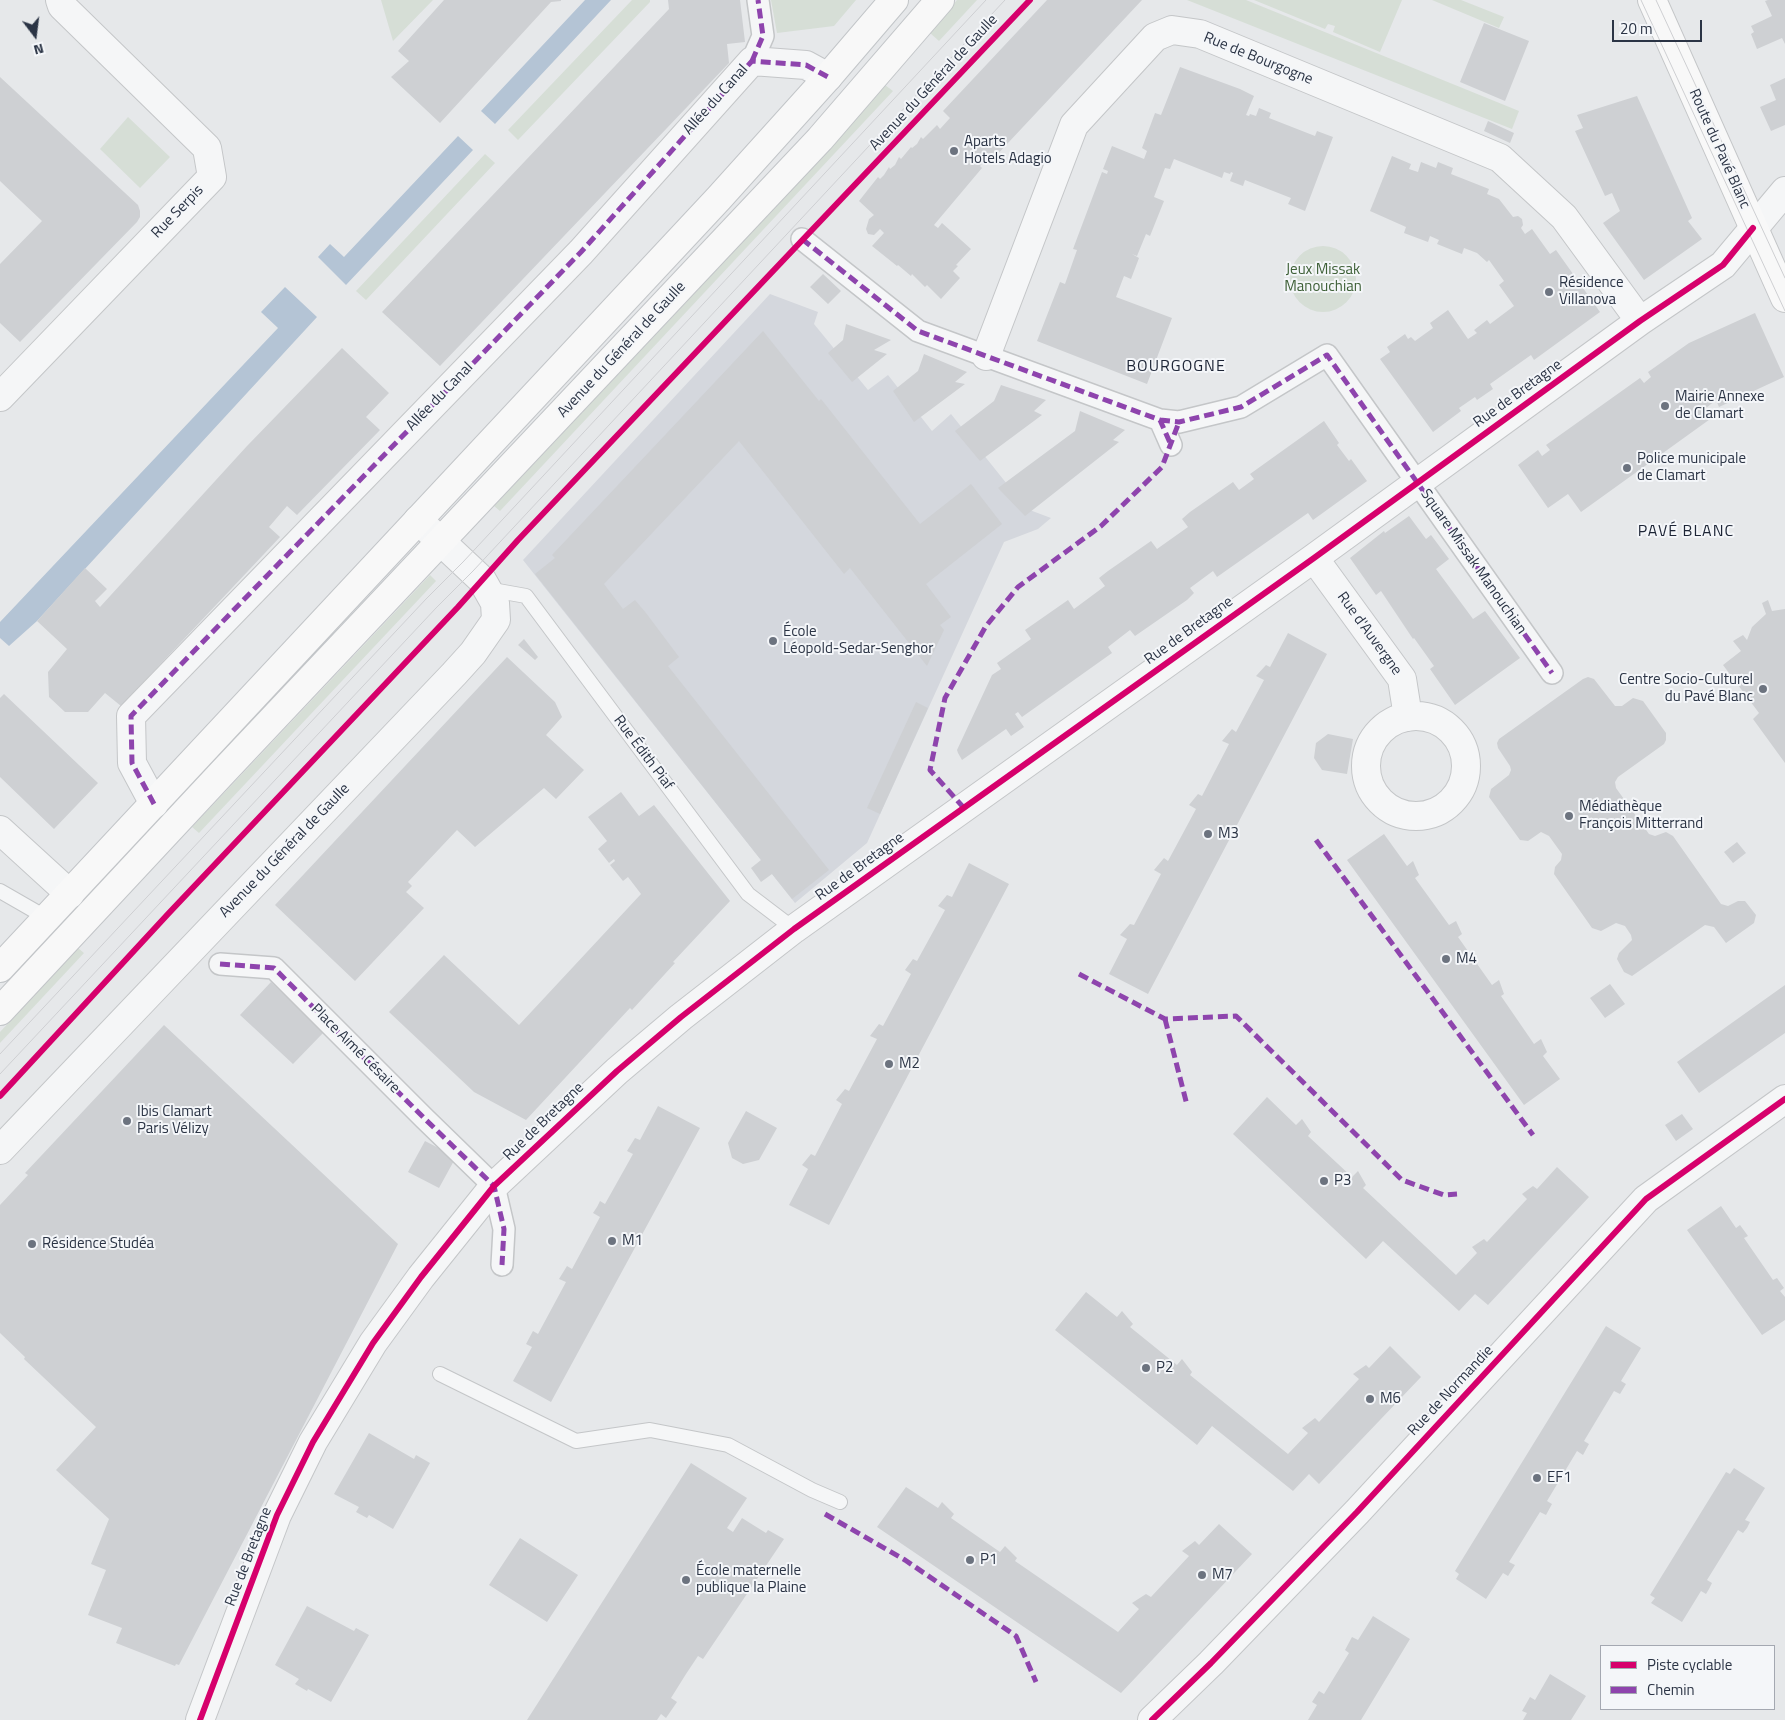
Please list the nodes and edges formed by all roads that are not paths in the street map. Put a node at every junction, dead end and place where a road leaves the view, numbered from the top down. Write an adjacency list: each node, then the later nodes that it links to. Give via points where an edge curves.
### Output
1 (60, 0): 14 (street, Rue Serpis, via 62,6 206,148 212,177)
2 (758, 0): 6 (street, via 763,36)
3 (894, 0): 7 (main road)
4 (940, 0): 19 (main road, Avenue du Général de Gaulle, via 820,139)
5 (1652, 0): 9 (main road, Route du Pavé Blanc)
6 (752, 61): 7 (street, Allée du Canal, via 806,65); 24 (street, Allée du Canal, via 581,252 131,716 132,763)
7 (828, 77): 18 (main road)
8 (1785, 191): 9 (street, Rue de Bretagne)
9 (1754, 228): 11 (main road, Route du Pavé Blanc); 12 (street, Rue de Bretagne, via 1723,265)
10 (802, 239): 13 (street, via 918,331)
11 (1785, 298)
12 (1640, 321): 13 (street, Rue de Bourgogne, via 1564,217 1500,158 1200,34 1172,30 1155,37 1074,125); 17 (street, Rue de Bretagne)
13 (986, 356): 15 (street)
14 (0, 397)
15 (1160, 420): 16 (street); 17 (street, Square Missak Manouchian, via 1179,422 1241,406 1327,355)
16 (1171, 444)
17 (1417, 482): 20 (street, Rue de Bretagne); 22 (street, Square Missak Manouchian)
18 (418, 520): 19 (street, Avenue du Général de Gaulle); 24 (main road)
19 (441, 542): 21 (street, Avenue du Général de Gaulle, via 482,580); 32 (main road, Avenue du Général de Gaulle)
20 (1314, 558): 23 (street, Rue d'Auvergne, via 1402,679); 29 (street, Rue de Bretagne)
21 (487, 589): 29 (lane, Rue Édith Piaf, via 526,596 748,894); 34 (street, Avenue du Général de Gaulle, via 495,603 496,620 473,653)
22 (1552, 673)
23 (1408, 717)
24 (154, 804): 27 (main road)
25 (0, 830): 27 (street)
26 (0, 891): 28 (lane)
27 (70, 894): 28 (main road)
28 (47, 918): 31 (main road)
29 (794, 929): 35 (street, Rue de Bretagne, via 624,1065)
30 (220, 964): 35 (street, Place Aimé Césaire, via 274,968)
31 (0, 968)
32 (0, 1011)
33 (1785, 1099): 40 (street, Rue de Normandie, via 1646,1199 1357,1512)
34 (0, 1150)
35 (494, 1186): 36 (street, via 504,1229); 39 (street, Rue de Bretagne, via 420,1277 373,1343 313,1442 278,1516)
36 (502, 1264)
37 (440, 1374): 38 (lane, via 576,1441 650,1430 728,1445)
38 (840, 1502)
39 (200, 1720)
40 (1152, 1720)

